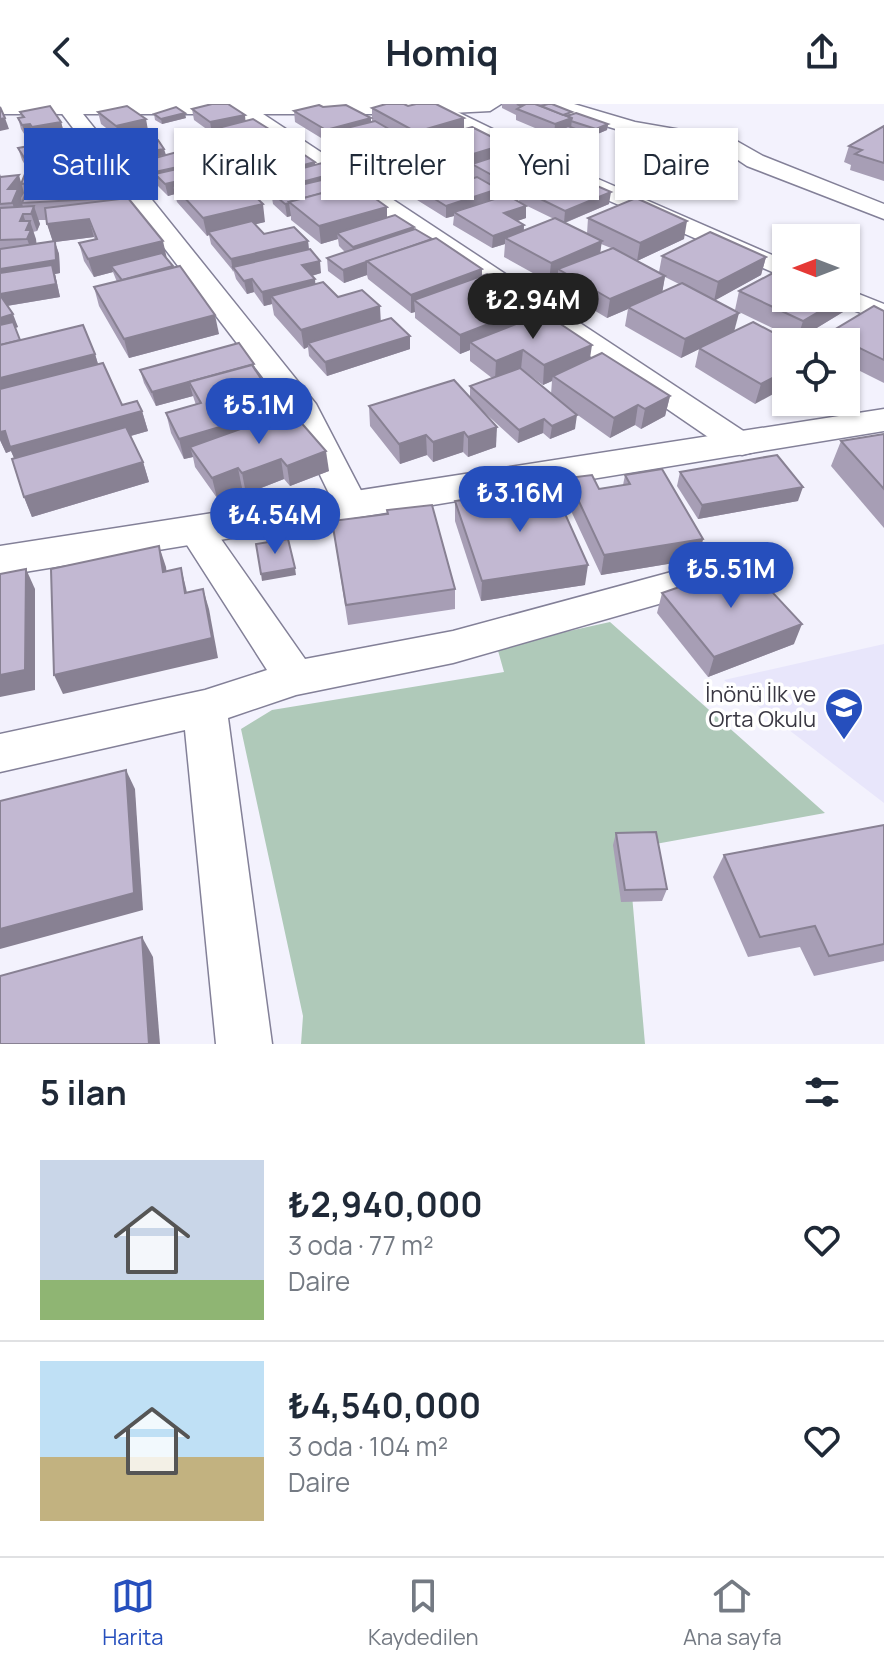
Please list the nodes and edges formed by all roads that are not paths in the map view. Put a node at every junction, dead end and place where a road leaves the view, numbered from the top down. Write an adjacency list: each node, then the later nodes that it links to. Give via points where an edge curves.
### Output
1 (490, 104): 8 (street)
2 (554, 104): 9 (street, via 632,128 726,143 755,161)
3 (158, 105): 6 (street); 7 (street)
4 (335, 106): 7 (street); 8 (street)
5 (0, 107): 6 (street)
6 (67, 107): 15 (street, via 305,411)
7 (239, 107): 14 (street)
8 (432, 107): 10 (street, via 565,173)
9 (884, 212)
10 (772, 264)
11 (860, 303): 12 (street)
12 (884, 314)
13 (884, 420): 14 (street)
14 (742, 445): 15 (street)
15 (350, 504): 16 (street)
16 (196, 531): 17 (street); 19 (street)
17 (0, 561)
18 (712, 575): 19 (street, via 453,647)
19 (295, 678): 20 (street)
20 (205, 708): 21 (street); 22 (street)
21 (0, 753)
22 (244, 1044)

